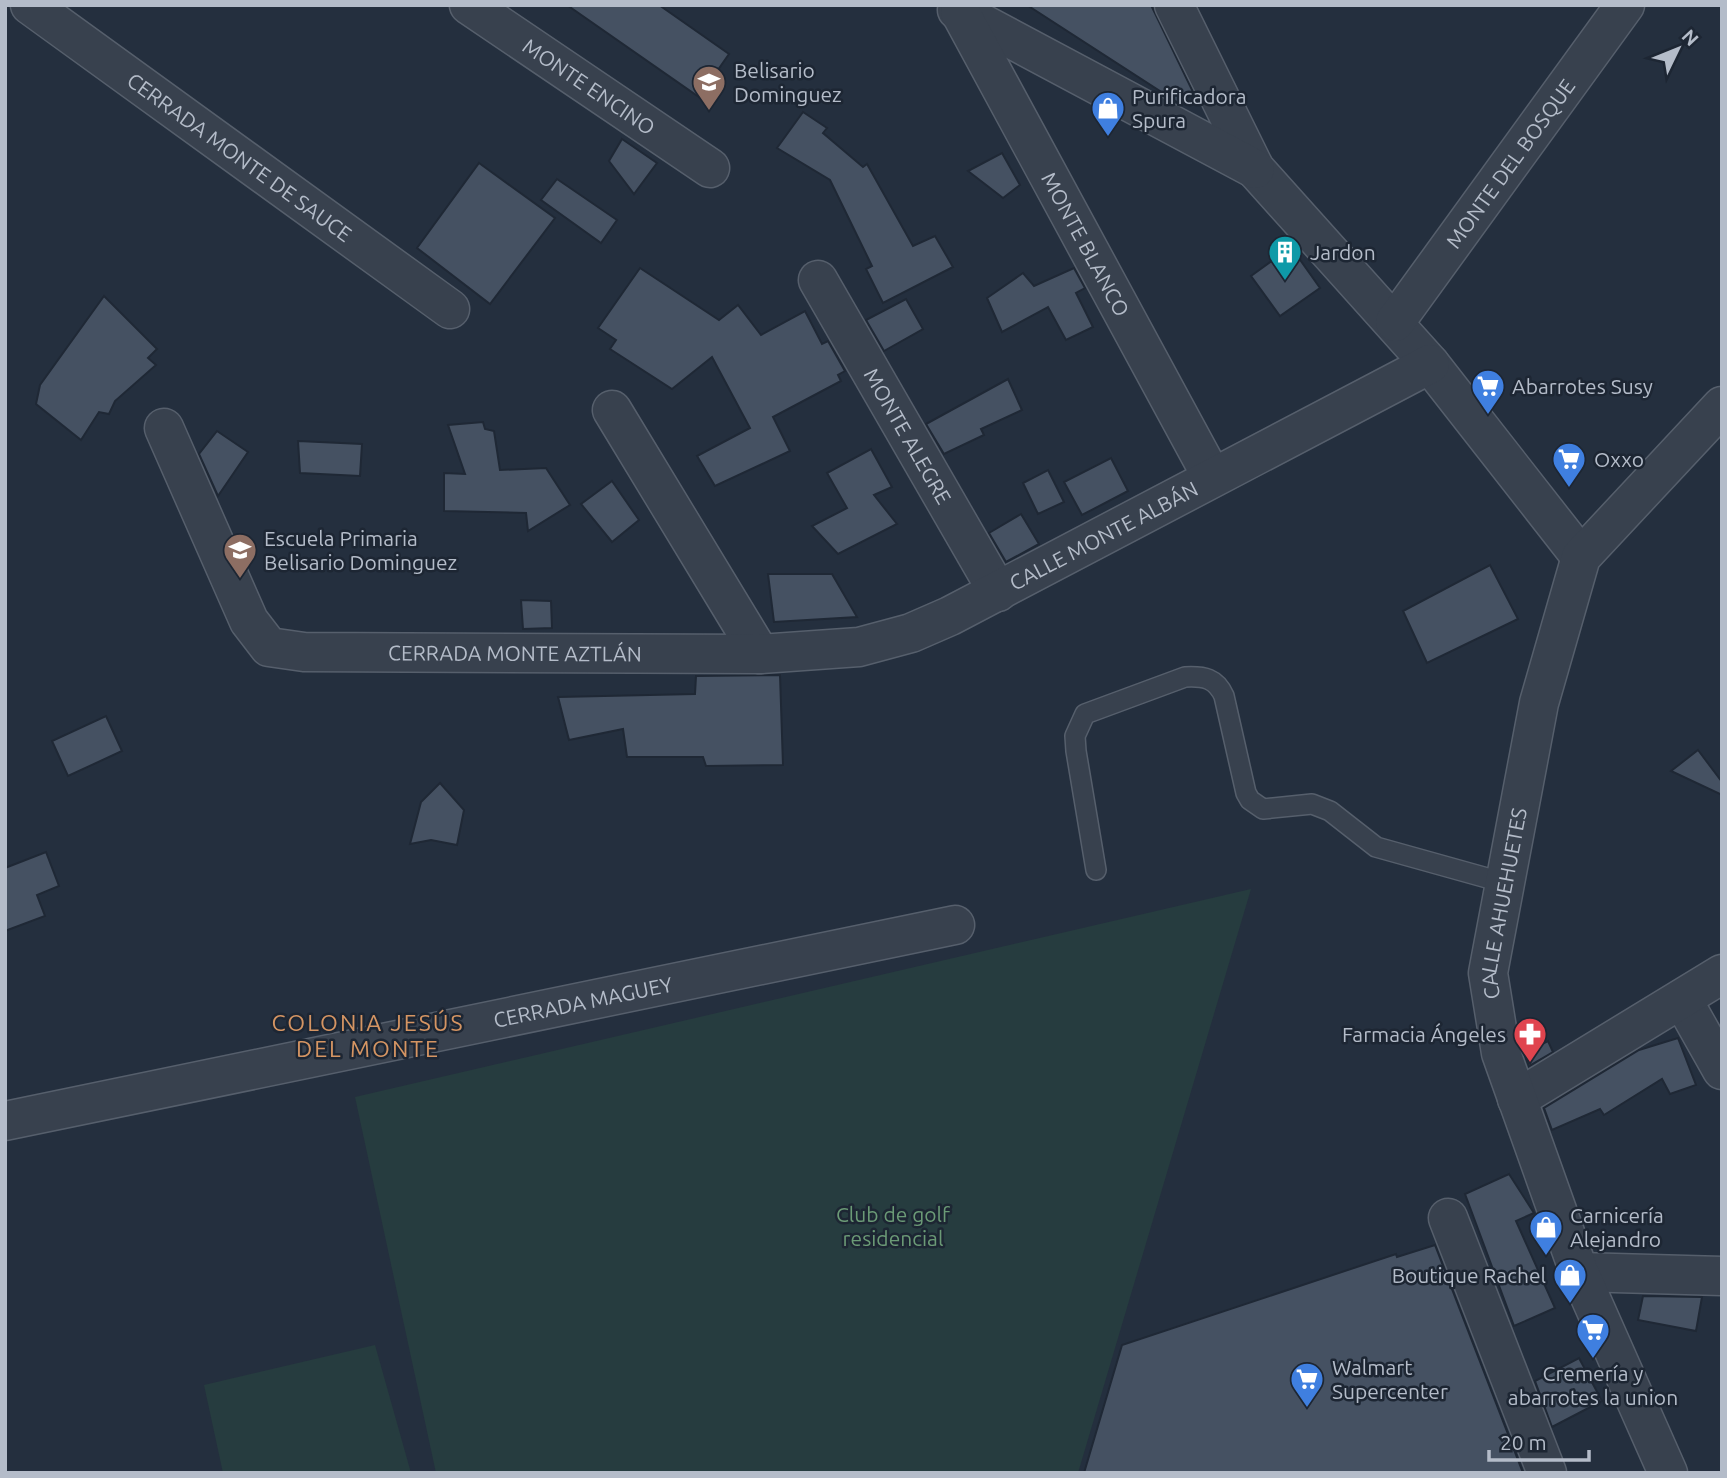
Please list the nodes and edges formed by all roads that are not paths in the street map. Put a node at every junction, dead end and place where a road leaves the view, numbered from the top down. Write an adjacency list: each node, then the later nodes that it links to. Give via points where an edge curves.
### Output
1 (30, 5): 9 (street, CERRADA MONTE DE SAUCE)
2 (469, 5): 6 (street, MONTE ENCINO)
3 (1174, 5): 7 (street)
4 (1625, 5): 10 (street, MONTE DEL BOSQUE)
5 (956, 8): 7 (street); 15 (street, MONTE BLANCO)
6 (710, 168)
7 (1255, 169): 10 (street)
8 (818, 280): 17 (street, MONTE ALEGRE)
9 (450, 309)
10 (1395, 322): 11 (street)
11 (1430, 364): 15 (street, CALLE MONTE ALBÁN); 16 (street)
12 (1722, 407): 16 (street, CALLE AHUEHUETES)
13 (612, 410): 18 (street)
14 (164, 428): 18 (street, CERRADA MONTE AZTLÁN, via 249,621 269,647 304,652)
15 (1212, 477): 17 (street, CALLE MONTE ALBÁN)
16 (1581, 557): 20 (street, CALLE AHUEHUETES, via 1539,703)
17 (998, 593): 18 (street, CALLE MONTE ALBÁN, via 911,633 859,647)
18 (760, 654)
19 (1096, 870): 20 (lane, via 1075,737 1085,714 1185,677 1200,676 1219,686 1224,696 1246,793 1256,806 1312,804 1330,811 1376,847)
20 (1505, 883): 25 (street, CALLE AHUEHUETES, via 1488,974 1500,1053)
21 (955, 925): 26 (street, CERRADA MAGUEY)
22 (1722, 975): 23 (street)
23 (1682, 999): 24 (street); 25 (street)
24 (1722, 1070)
25 (1517, 1099): 28 (street, CALLE AHUEHUETES)
26 (5, 1121)
27 (1448, 1218): 30 (street)
28 (1578, 1272): 29 (street); 31 (street, CALLE AHUEHUETES)
29 (1722, 1276)
30 (1547, 1473)
31 (1668, 1473)

